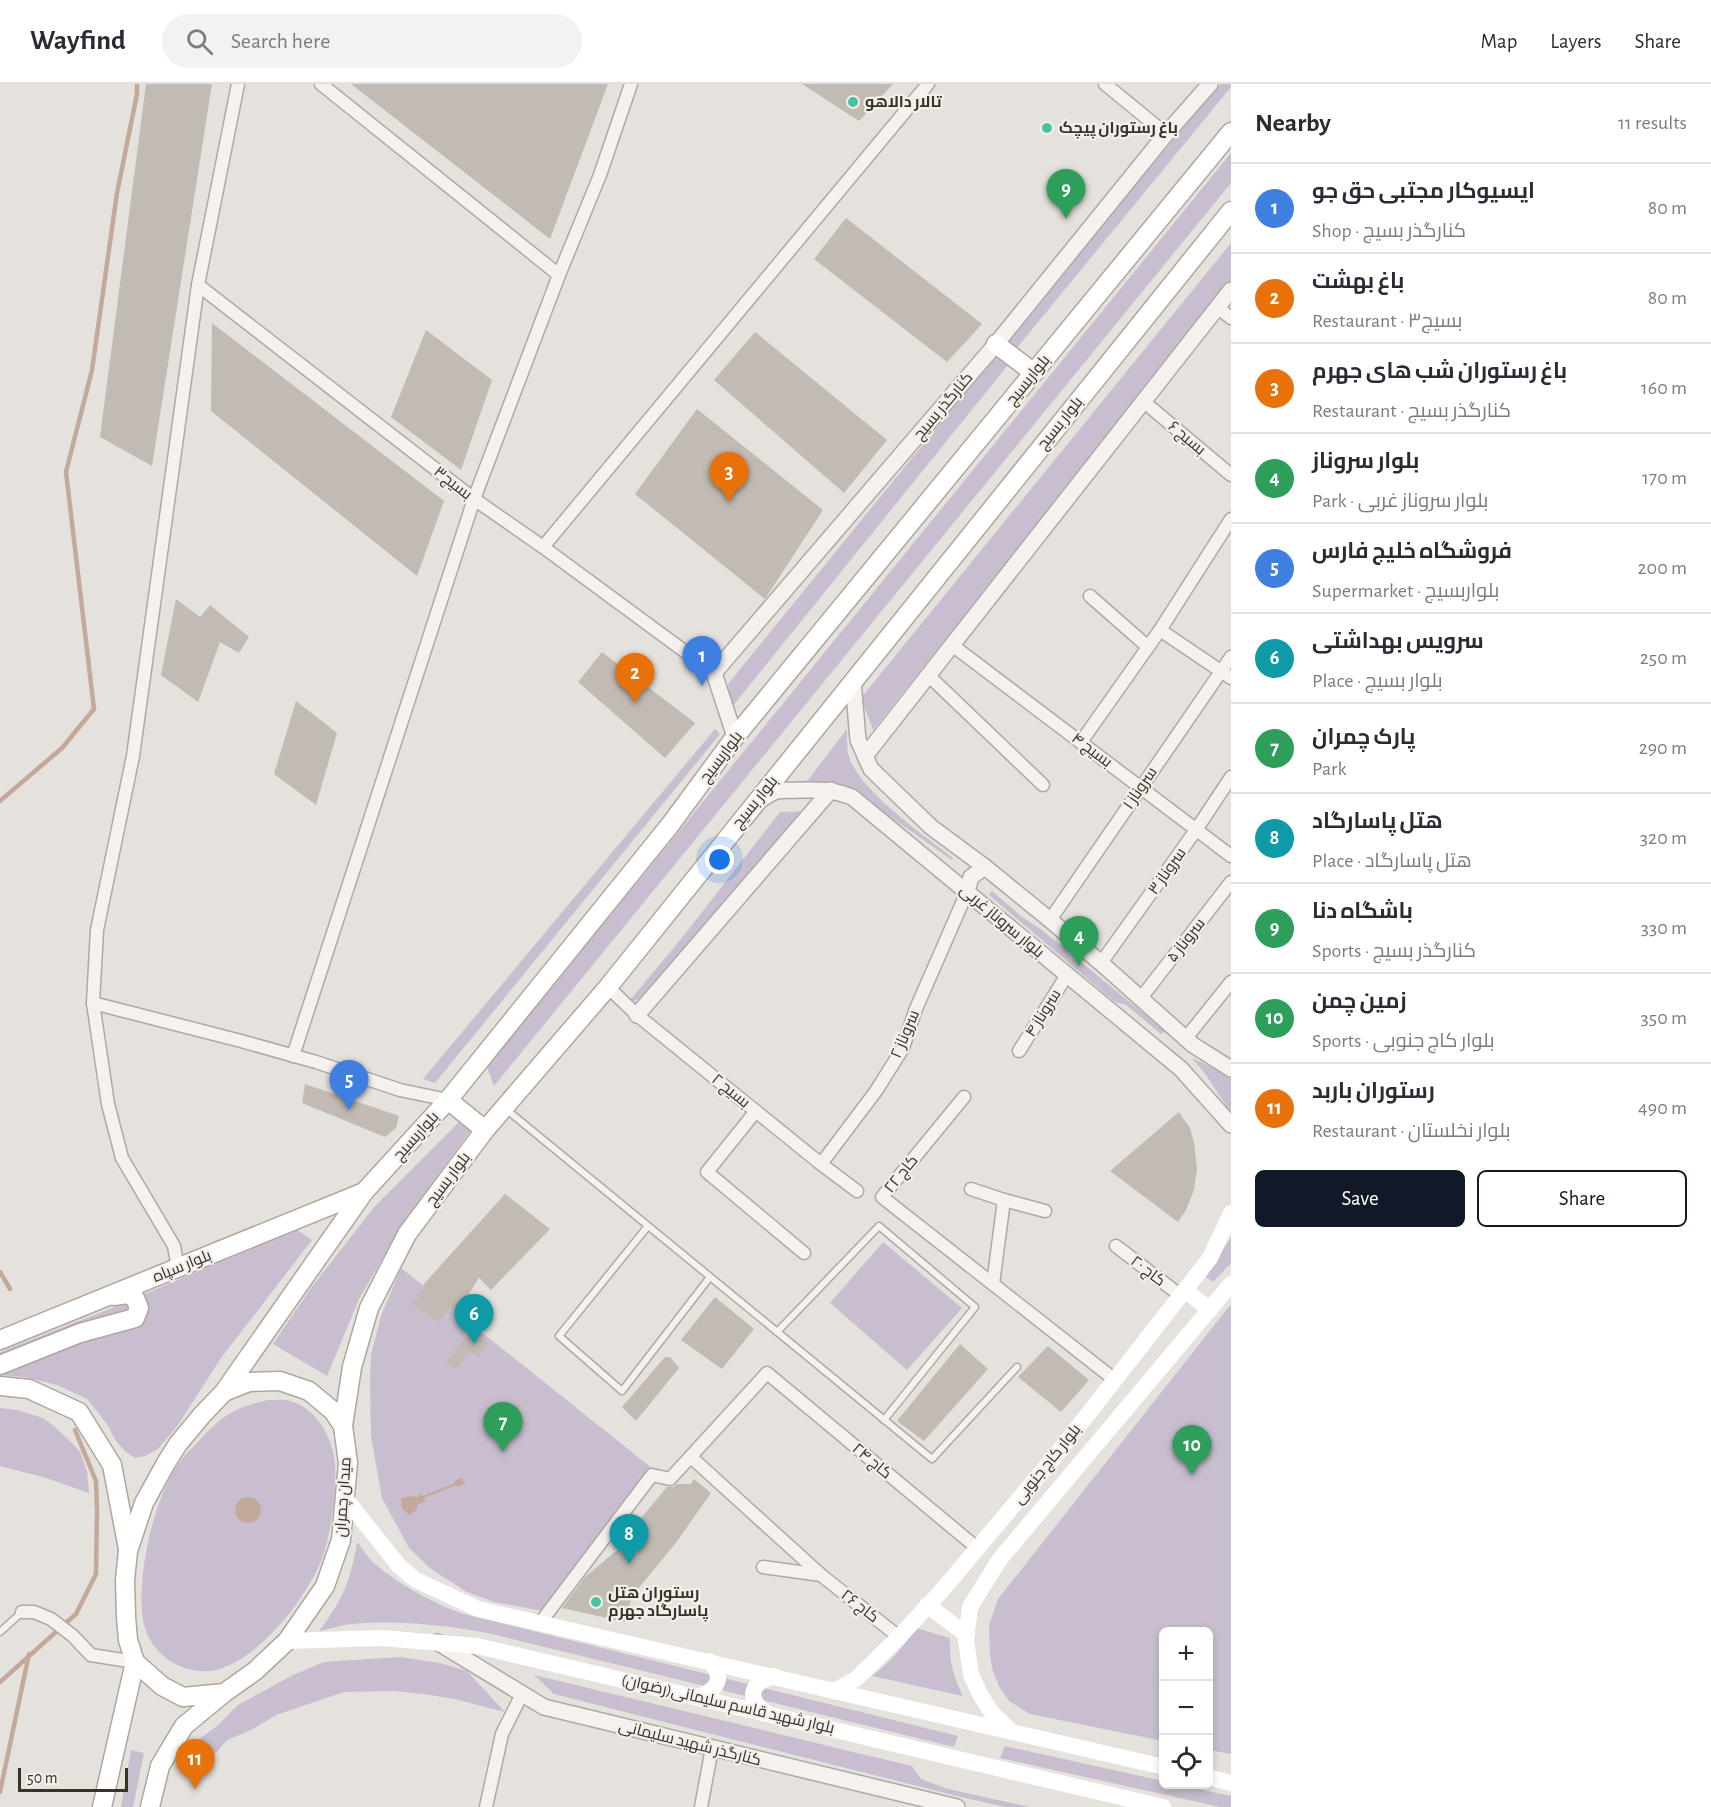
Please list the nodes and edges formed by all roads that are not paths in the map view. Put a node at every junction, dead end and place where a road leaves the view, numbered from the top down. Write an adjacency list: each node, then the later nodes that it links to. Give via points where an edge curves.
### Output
1 (238, 84): 11 (street)
2 (321, 84): 10 (street)
3 (631, 84): 10 (street, via 600,176)
4 (928, 84): 21 (street)
5 (1105, 84): 8 (street)
6 (1210, 84): 8 (street, کنارگذر بسیج)
7 (1231, 132): 16 (main road, بلواربسیج)
8 (1166, 134): 15 (street, کنارگذر بسیج)
9 (1231, 211): 30 (main road, بلوار بسیج)
10 (559, 275): 19 (street)
11 (198, 285): 19 (street, بسیج۳); 50 (street, via 133,756 97,930)
12 (1231, 290): 13 (street)
13 (1217, 307): 14 (street); 17 (street)
14 (1231, 318)
15 (996, 344): 16 (main road); 27 (street, کنارگذر بسیج)
16 (1034, 373): 31 (main road, بلواربسیج)
17 (1143, 401): 18 (street, بسیج ۶); 24 (street)
18 (1231, 475)
19 (474, 499): 21 (street, بسیج۳); 54 (street)
20 (1231, 519): 23 (street)
21 (543, 547): 27 (street, بسیج۳)
22 (1090, 596): 25 (street)
23 (1160, 630): 25 (street); 29 (street)
24 (952, 645): 28 (street); 32 (street, بسیج ۴)
25 (1148, 647): 32 (street)
26 (1231, 657): 29 (street, سروناز ۱)
27 (714, 673): 31 (street)
28 (928, 675): 33 (street); 35 (street)
29 (1226, 675): 36 (street, سروناز ۱)
30 (853, 680): 33 (street, بلوار سروناز غربی, via 858,740); 38 (main road, بلوار بسیج)
31 (735, 737): 58 (main road, بلواربسیج, via 670,825)
32 (1081, 742): 36 (street, بسیج ۴)
33 (865, 756): 41 (street, بلوار سروناز غربی, via 871,769 930,827)
34 (1231, 777): 39 (street, سروناز ۳)
35 (1043, 785)
36 (1140, 787): 39 (street, بسیج ۴); 44 (street, سروناز ۱)
37 (831, 790): 38 (street, بلوار سروناز غربی, via 771,792); 43 (street, بلوار سروناز غربی, via 852,797); 51 (street)
38 (747, 812): 48 (main road, بلوار بسیج)
39 (1196, 830): 40 (street, بسیج ۴); 45 (street, سروناز ۳)
40 (1231, 856)
41 (985, 867): 43 (street, via 971,877); 44 (street, بلوار سروناز غربی)
42 (1231, 882): 49 (street, سروناز ۵)
43 (967, 892): 46 (street, بلوار سروناز غربی); 63 (street, سروناز ۲, via 903,1048)
44 (1050, 920): 45 (street, بلوار سروناز غربی)
45 (1101, 963): 49 (street, بلوار سروناز غربی)
46 (1067, 975): 53 (street, سروناز ۴); 55 (street, بلوار سروناز غربی)
47 (1231, 982): 52 (street)
48 (608, 987): 51 (street, بسیج ۲); 59 (main road, بلوار بسیج)
49 (1141, 998): 52 (street, بلوار سروناز غربی)
50 (93, 1003): 54 (street); 73 (street, via 108,1104 122,1158 174,1246)
51 (637, 1015): 60 (street, بسیج ۲)
52 (1186, 1038): 55 (street, via 1181,1049); 56 (street, بلوار سروناز غربی)
53 (1019, 1051)
54 (293, 1056): 58 (street, via 400,1090)
55 (1167, 1058): 61 (street, بلوار سروناز غربی)
56 (1231, 1069)
57 (964, 1097): 75 (street, کاج ۲۲, via 882,1197)
58 (448, 1100): 62 (main road); 66 (main road, بلواربسیج)
59 (504, 1108): 62 (main road, بلوار بسیج); 70 (lane)
60 (756, 1111): 63 (street, بسیج ۲); 72 (street, via 707,1172)
61 (1231, 1125)
62 (485, 1130): 88 (main road, بلوار بسیج, via 407,1234 369,1308 352,1367)
63 (821, 1164): 65 (street, بسیج ۲)
64 (971, 1189): 67 (street)
65 (857, 1191)
66 (364, 1192): 73 (main road, بلوار سپاه); 86 (main road, بلواربسیج)
67 (1004, 1200): 68 (street); 75 (street)
68 (1045, 1211)
69 (1231, 1213): 77 (main road, بلوار کاج جنوبی, via 1210,1258)
70 (648, 1226): 74 (lane); 74 (lane, via 559,1336 622,1391)
71 (1116, 1246): 77 (street, کاج ۲۰)
72 (804, 1253)
73 (178, 1268): 78 (main road, بلوار سپاه)
74 (710, 1277): 80 (lane)
75 (993, 1284): 84 (street, کاج ۲۲)
76 (1231, 1284): 79 (main road, بلوار کاج جنوبی)
77 (1183, 1293): 79 (main road); 84 (main road, بلوار کاج جنوبی)
78 (106, 1297): 81 (main road, بلوار سپاه); 82 (main road, via 133,1296 139,1306 138,1314)
79 (1210, 1310): 99 (main road, بلوار کاج جنوبی, via 1000,1559 970,1607)
80 (777, 1332): 87 (lane); 87 (lane, via 879,1226 975,1307)
81 (0, 1340)
82 (0, 1365)
83 (1017, 1367): 87 (lane, via 932,1459)
84 (1115, 1380): 91 (main road, بلوار کاج جنوبی)
85 (0, 1386): 92 (main road, via 29,1389 78,1412 112,1464)
86 (224, 1392): 88 (main road, via 249,1382 280,1381 309,1391); 92 (main road, via 166,1463 144,1503)
87 (884, 1420)
88 (344, 1426): 90 (main road, میدان چمران, via 348,1463)
89 (691, 1457): 91 (street, کاج ۲۴, via 767,1373); 94 (street, کاج ۲۶); 97 (street, via 670,1479 652,1475)
90 (345, 1498): 97 (main road, via 399,1566 416,1580 478,1609); 101 (main road, میدان چمران, via 341,1540 325,1586)
91 (977, 1548): 95 (main road, بلوار کاج جنوبی)
92 (128, 1551): 104 (main road, via 126,1617)
93 (763, 1567): 94 (street)
94 (821, 1575): 100 (street, کاج ۲۶)
95 (927, 1605): 99 (main road); 100 (main road, بلوار کاج جنوبی)
96 (22, 1612): 98 (lane); 104 (street, via 51,1618 92,1655)
97 (540, 1623): 103 (main road)
98 (0, 1632)
99 (967, 1635): 111 (main road, بلوار کاج جنوبی, via 971,1675 991,1712)
100 (899, 1636): 106 (main road, بلوار کاج جنوبی, via 856,1679)
101 (287, 1641): 102 (main road, بلوار شهید قاسم سلیمانی(رضوان), via 382,1638); 107 (main road, میدان چمران)
102 (437, 1642): 108 (street, کنارگذر شهید سلیمانی); 109 (main road, بلوار شهید قاسم سلیمانی(رضوان), via 477,1646)
103 (709, 1661): 105 (main road); 109 (main road, via 716,1668 716,1686 710,1693)
104 (135, 1662): 107 (main road, میدان چمران, via 162,1686 183,1697); 117 (main road)
105 (774, 1676): 106 (main road); 110 (main road, via 756,1684 757,1706)
106 (834, 1691): 111 (main road)
107 (224, 1693): 118 (main road, via 184,1726 160,1766)
108 (522, 1694): 112 (street, کنارگذر شهید سلیمانی, via 544,1707); 119 (street, via 501,1734)
109 (697, 1697): 110 (main road, بلوار شهید قاسم سلیمانی(رضوان))
110 (765, 1712): 122 (main road, بلوار شهید قاسم سلیمانی(رضوان))
111 (1012, 1732): 113 (main road)
112 (712, 1748): 116 (street, کنارگذر شهید سلیمانی); 120 (street)
113 (1159, 1766)
114 (1213, 1779): 115 (main road)
115 (1231, 1783)
116 (933, 1804): 121 (street, کنارگذر شهید سلیمانی)
117 (102, 1807)
118 (150, 1807)
119 (486, 1807)
120 (701, 1807)
121 (957, 1807)
122 (1163, 1807)

